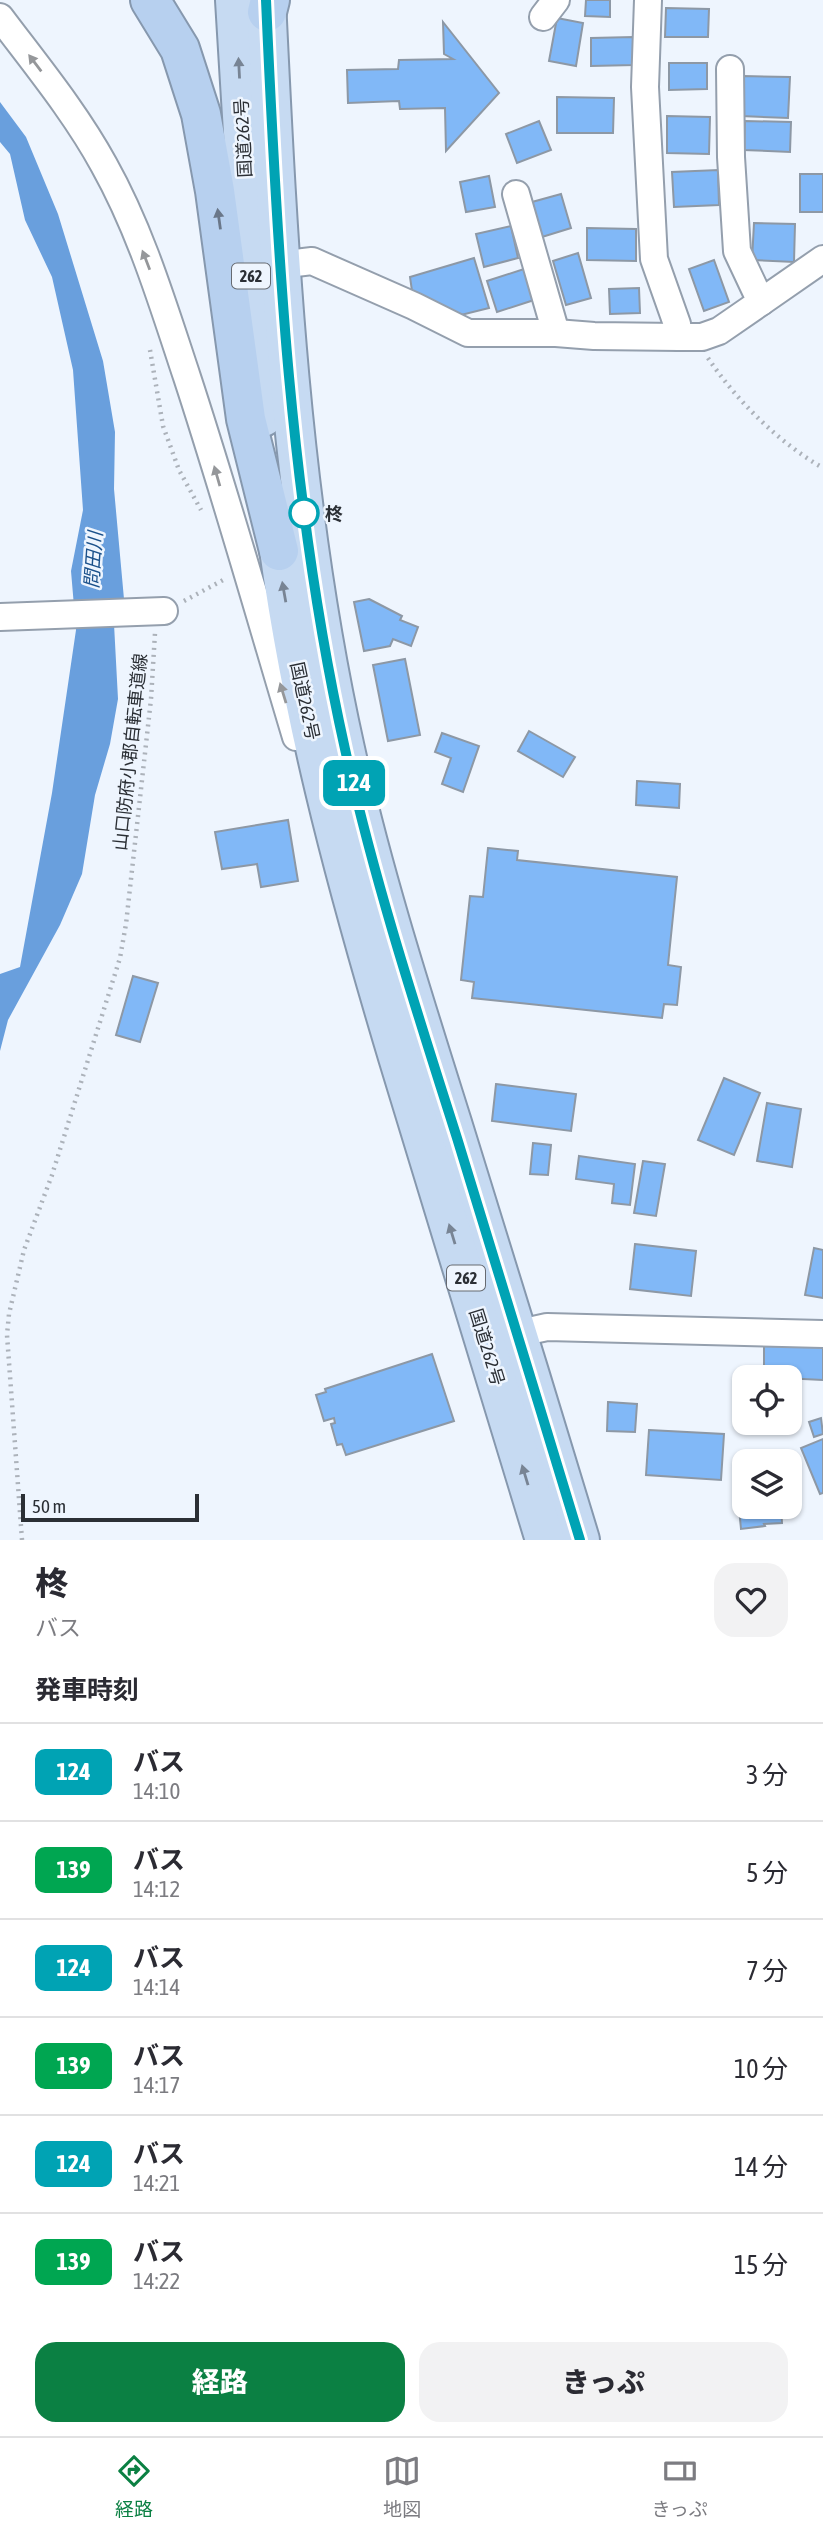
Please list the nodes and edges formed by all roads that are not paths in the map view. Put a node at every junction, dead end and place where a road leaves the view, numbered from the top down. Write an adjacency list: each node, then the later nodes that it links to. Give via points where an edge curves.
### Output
1 (150, 0): 12 (highway, one-way to 1, via 246,419 201,114 180,49)
2 (648, 0): 11 (street, via 645,87 654,259 677,324)
3 (260, 3): 8 (highway, 国道262号 / 262); 12 (highway, 国道262号 / 262, one-way to 3, via 254,314)
4 (0, 18): 15 (street, one-way to 4, via 349,911 204,430 141,246 87,136)
5 (730, 69): 9 (street, via 737,251)
6 (516, 194): 10 (street)
7 (823, 259): 9 (street)
8 (279, 265): 10 (street, via 312,261 468,333); 17 (highway, 国道262号 / 262, via 307,538 345,749)
9 (761, 302): 11 (street, via 719,331)
10 (556, 333): 11 (street)
11 (690, 337)
12 (279, 551): 15 (highway, 国道262号 / 262, one-way to 12, via 324,792)
13 (158, 611): 14 (street)
14 (0, 617)
15 (385, 1015): 17 (highway, 国道262号 / 262, one-way to 15)
16 (823, 1334): 17 (street, via 547,1327)
17 (502, 1337): 18 (highway, 国道262号 / 262, one-way to 17); 19 (highway, 国道262号 / 262)
18 (545, 1540)
19 (580, 1540)

